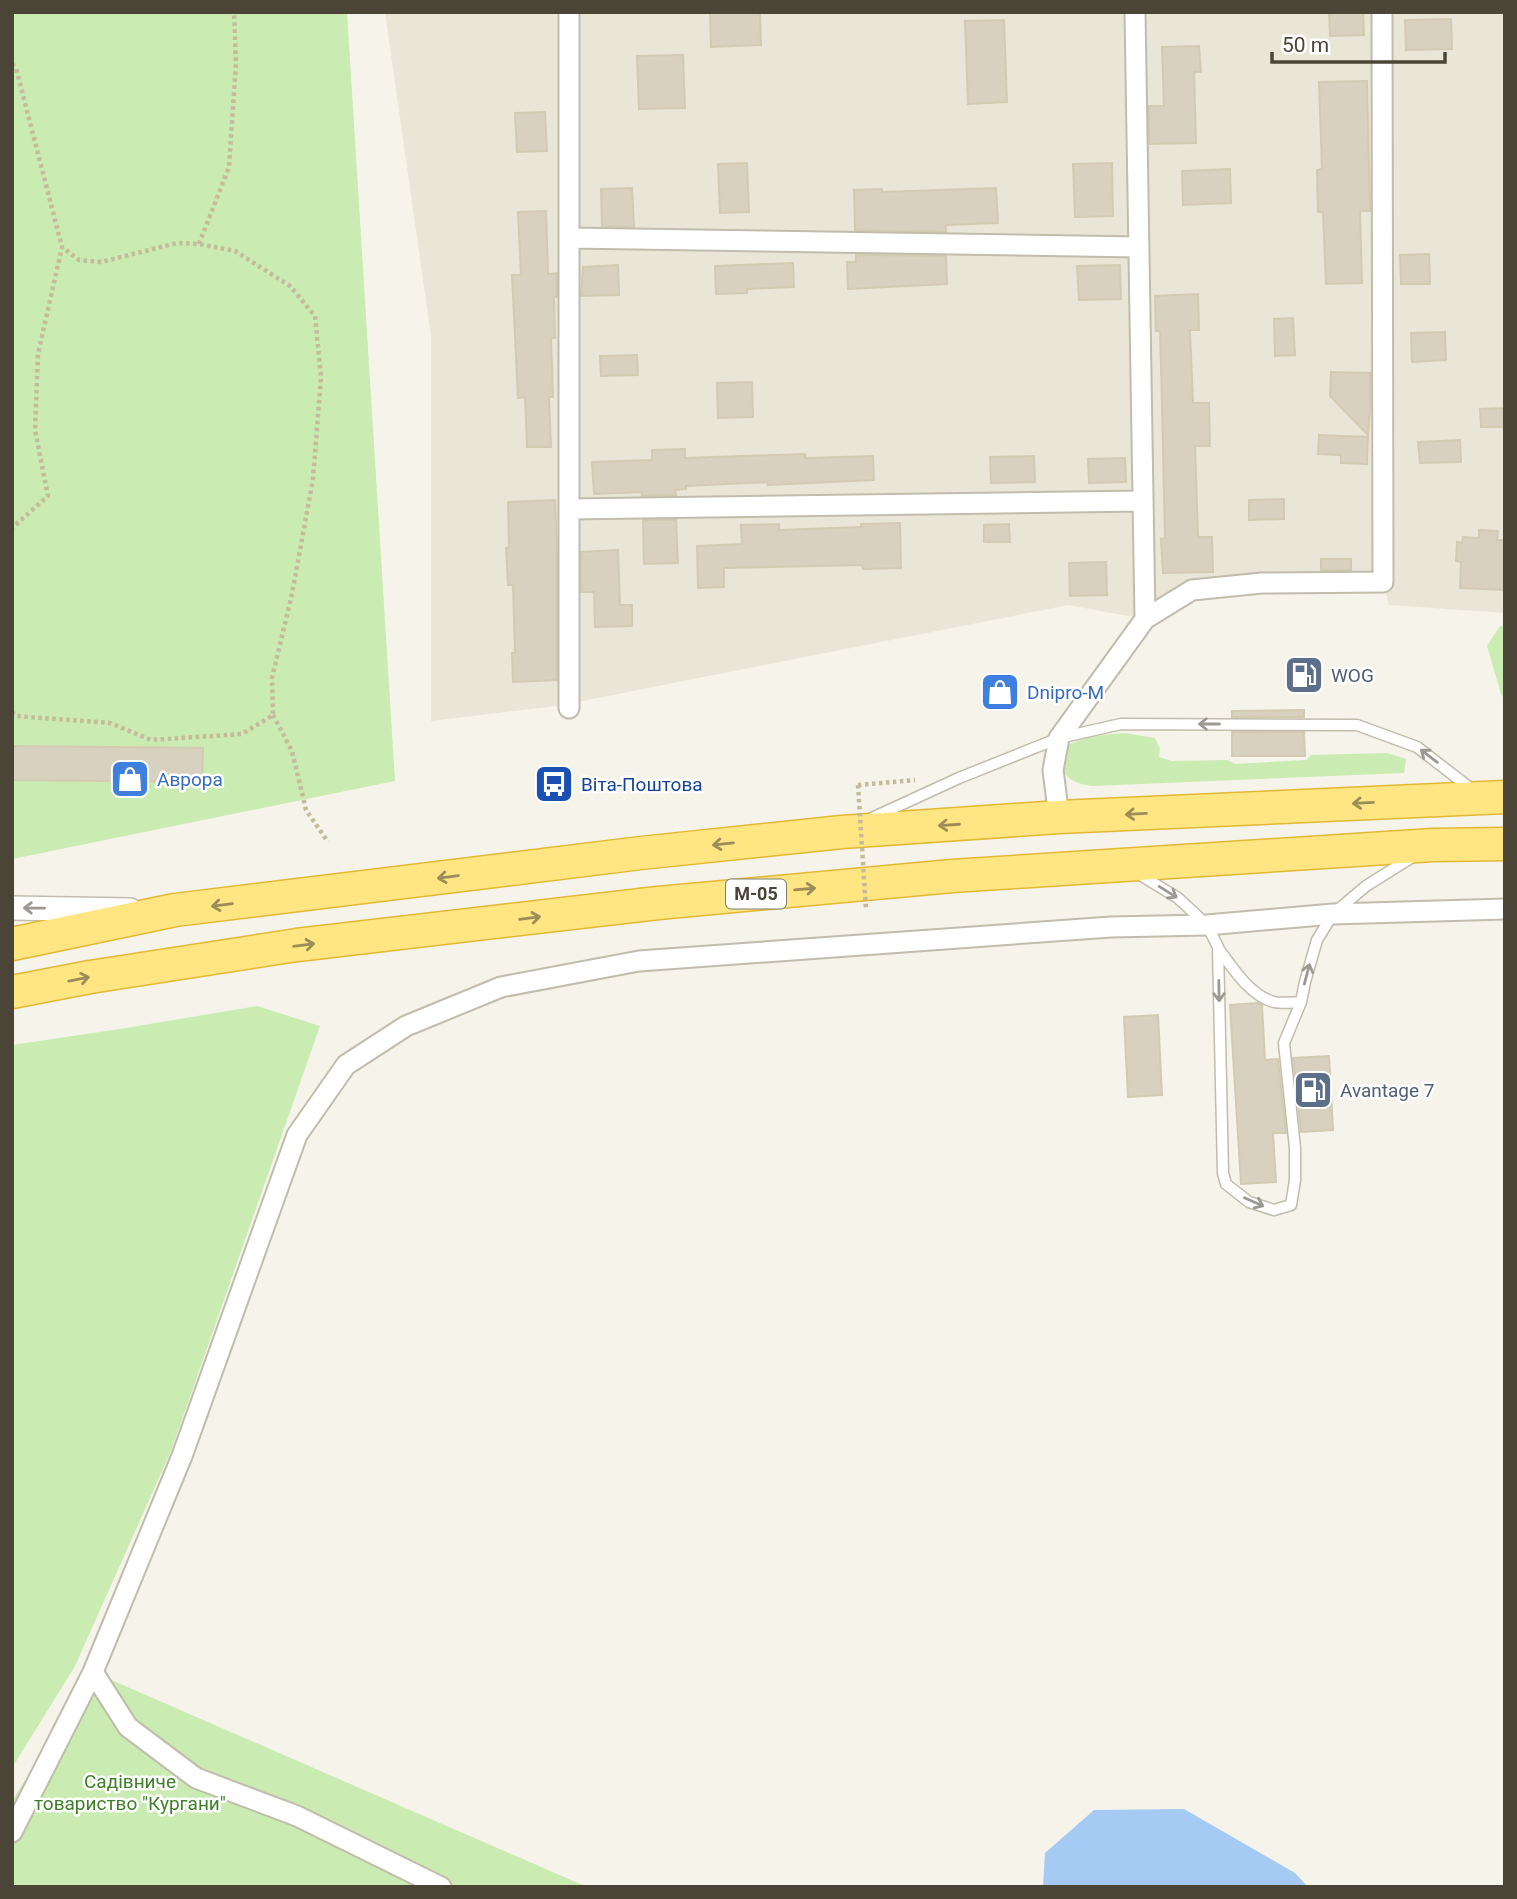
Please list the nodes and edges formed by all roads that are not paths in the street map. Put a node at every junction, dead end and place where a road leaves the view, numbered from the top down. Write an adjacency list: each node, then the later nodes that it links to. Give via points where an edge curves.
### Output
1 (569, 12): 4 (street)
2 (1135, 12): 5 (street)
3 (1382, 12): 8 (street, via 1383,582 1262,583 1192,590)
4 (569, 239): 5 (street); 7 (street)
5 (1139, 247): 6 (street)
6 (1143, 501): 7 (street); 8 (street)
7 (569, 509): 9 (street)
8 (1145, 619): 10 (street)
9 (569, 708)
10 (1059, 738): 11 (lane, one-way to 10, via 1417,747 1357,725 1121,724); 12 (street, via 1053,770); 13 (lane)
11 (1494, 798): 12 (highway, one-way to 12)
12 (1059, 817): 13 (highway, one-way to 13)
13 (842, 832): 19 (highway, one-way to 19)
14 (1505, 844): 15 (highway, М-05)
15 (1433, 845): 16 (highway, М-05); 20 (lane, via 1366,886)
16 (1124, 865): 21 (lane, one-way to 21, via 1178,898); 24 (highway, М-05, one-way to 16, via 297,945 658,902)
17 (12, 908): 19 (street, one-way to 17)
18 (1505, 909): 20 (street)
19 (176, 910): 22 (highway)
20 (1333, 914): 21 (street); 25 (lane, one-way to 20, via 1317,940)
21 (1207, 925): 23 (lane); 26 (street, via 1111,927 639,961 502,987 406,1026 345,1065 297,1135 183,1456)
22 (12, 944)
23 (1218, 947): 25 (lane, via 1261,996 1275,1002); 25 (lane, one-way to 25, via 1223,1173 1226,1184 1249,1202 1274,1210 1292,1205 1295,1148 1284,1043)
24 (12, 992)
25 (1301, 1002)
26 (93, 1672): 27 (street); 28 (street, via 128,1727 196,1777 297,1816)
27 (12, 1832)
28 (441, 1887)

